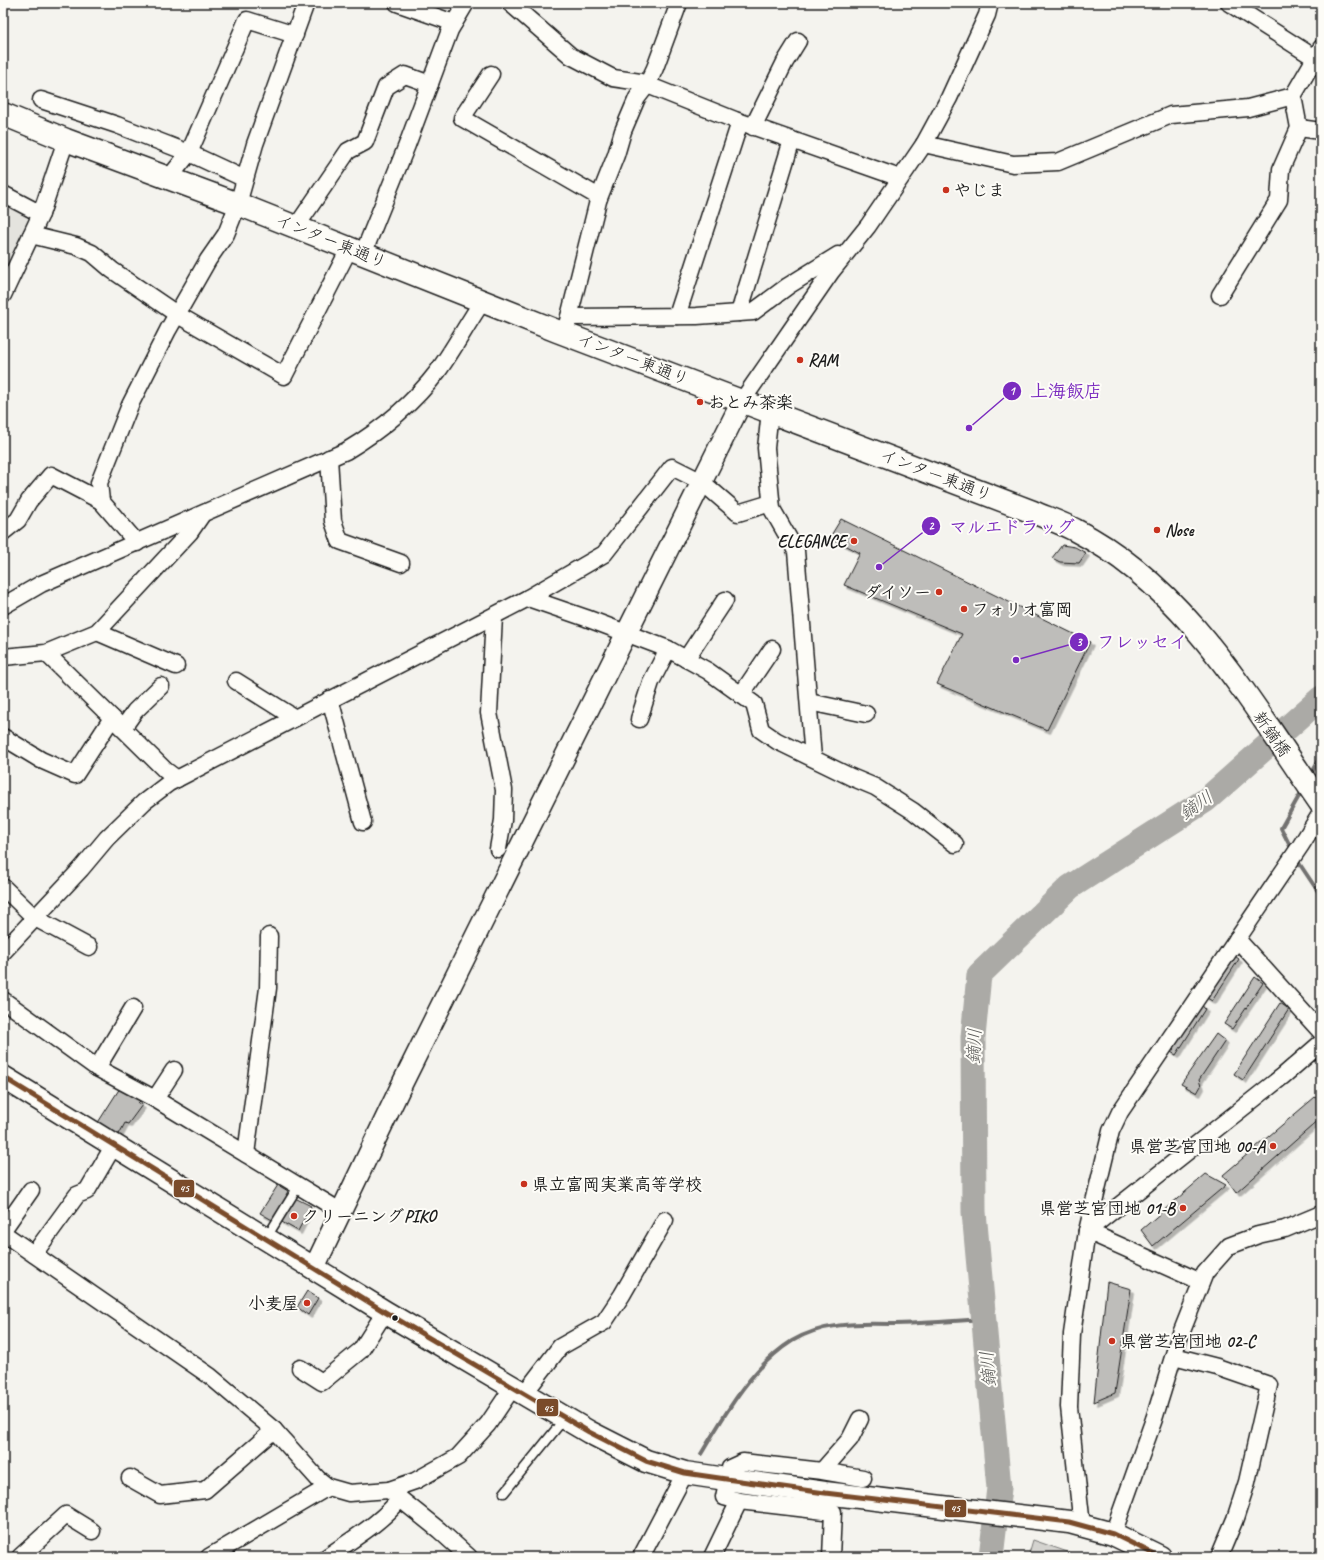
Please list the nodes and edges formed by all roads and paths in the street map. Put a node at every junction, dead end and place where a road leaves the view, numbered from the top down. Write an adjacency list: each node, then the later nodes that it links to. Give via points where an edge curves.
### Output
1 (306, 3): 9 (street)
2 (397, 3): 8 (street)
3 (466, 3): 8 (street)
4 (510, 3): 14 (street, via 571,56 613,78)
5 (679, 3): 14 (street)
6 (990, 3): 23 (street, via 987,15 949,98)
7 (1229, 3): 11 (street)
8 (454, 23): 13 (street)
9 (295, 35): 24 (street, via 247,20); 27 (street)
10 (798, 41): 18 (street)
11 (1318, 53): 15 (street)
12 (491, 74): 29 (street, via 462,118)
13 (430, 84): 32 (street, via 405,75 386,87 365,142 348,151); 35 (street)
14 (647, 85): 18 (street); 29 (street, via 623,131)
15 (1293, 96): 19 (street); 23 (street, via 1248,108 1171,115 1058,162 1013,164)
16 (41, 100): 24 (street)
17 (3, 114): 21 (main road, インター東通り)
18 (746, 124): 22 (street); 41 (street)
19 (1299, 128): 20 (street); 37 (street, via 1281,169 1279,200)
20 (1321, 131)
21 (66, 140): 25 (main road, インター東通り); 31 (street)
22 (792, 140): 26 (street); 39 (street)
23 (924, 144): 26 (street)
24 (190, 153): 25 (street); 27 (street)
25 (169, 178): 30 (main road, インター東通り)
26 (900, 178): 34 (street, via 868,226)
27 (245, 179): 30 (street)
28 (3, 194): 31 (street)
29 (599, 198): 42 (street)
30 (238, 204): 32 (main road, インター東通り); 40 (street, via 226,234 208,260)
31 (41, 214): 33 (street)
32 (296, 227): 35 (main road, インター東通り)
33 (31, 235): 36 (street); 40 (street, via 76,246 92,253 112,270)
34 (849, 249): 39 (street, via 788,286 753,312); 43 (street)
35 (356, 252): 38 (main road, インター東通り); 40 (street, via 284,376)
36 (3, 295)
37 (1220, 295)
38 (482, 302): 42 (main road, インター東通り); 45 (street, via 437,371 408,405 369,437)
39 (739, 313): 41 (street)
40 (178, 315): 47 (street, via 130,405 99,483)
41 (677, 316): 42 (street)
42 (563, 324): 43 (main road, インター東通り)
43 (742, 401): 44 (main road, インター東通り); 46 (street)
44 (770, 411): 48 (street, via 766,448); 64 (main road, インター東通り, via 1075,530 1113,554 1155,586 1191,623)
45 (328, 458): 49 (street); 52 (street, via 333,521 340,541)
46 (702, 482): 48 (street, via 738,513); 53 (street, via 672,467 604,554); 58 (street)
47 (101, 501): 50 (street, via 51,475 29,501 18,520); 51 (street)
48 (771, 503): 70 (street, via 796,551)
49 (202, 515): 51 (street); 57 (street, via 190,532)
50 (3, 532)
51 (137, 544): 55 (street, via 41,584)
52 (401, 563)
53 (528, 598): 56 (street); 58 (street)
54 (725, 600): 63 (street)
55 (3, 606)
56 (494, 616): 69 (street); 82 (street, via 489,712 504,790 503,820)
57 (97, 632): 61 (street); 65 (street)
58 (627, 633): 59 (street); 101 (street)
59 (668, 649): 63 (street); 73 (street, via 651,682)
60 (772, 649): 68 (street)
61 (46, 653): 62 (street); 74 (street)
62 (3, 657)
63 (686, 659): 68 (street, via 708,671)
64 (1224, 664): 78 (main road, 新鏑橋)
65 (176, 666)
66 (236, 681): 72 (street)
67 (161, 686): 74 (street, via 135,712)
68 (741, 695): 76 (street, via 754,704 761,730 777,741)
69 (330, 699): 72 (street); 80 (street)
70 (809, 702): 71 (street); 76 (street)
71 (866, 714)
72 (294, 718): 77 (street)
73 (639, 719)
74 (117, 723): 75 (street, via 75,775 41,760); 77 (street)
75 (3, 737)
76 (813, 758): 81 (street, via 874,787 913,811)
77 (176, 779): 84 (street, via 144,802 107,838)
78 (1321, 804)
79 (1321, 813): 86 (street)
80 (364, 822)
81 (955, 844)
82 (498, 849)
83 (3, 887): 84 (street)
84 (35, 918): 87 (street); 88 (street)
85 (269, 936): 98 (street, via 268,988)
86 (1237, 939): 91 (street); 104 (street, via 1120,1112 1111,1131)
87 (90, 947)
88 (3, 952)
89 (3, 1000): 93 (street)
90 (133, 1008): 93 (street)
91 (1321, 1032)
92 (1321, 1043): 104 (street, via 1283,1076)
93 (97, 1068): 96 (street)
94 (174, 1070): 96 (street)
95 (3, 1077): 97 (main road)
96 (155, 1099): 98 (street)
97 (114, 1145): 106 (main road); 107 (street, via 87,1190 77,1195)
98 (246, 1154): 99 (street)
99 (299, 1185): 101 (street); 106 (lane)
100 (31, 1190): 105 (street)
101 (340, 1211): 108 (street)
102 (1321, 1214): 109 (street, via 1285,1229 1258,1235 1229,1246 1205,1272)
103 (665, 1220): 113 (street, via 604,1322 560,1347)
104 (1086, 1231): 109 (street); 126 (street, via 1072,1334 1069,1407)
105 (3, 1232): 107 (street)
106 (266, 1239): 108 (main road)
107 (34, 1254): 116 (street, via 210,1376)
108 (314, 1268): 110 (main road)
109 (1201, 1282): 111 (street)
110 (385, 1312): 112 (street, via 361,1350 322,1382); 113 (main road)
111 (1174, 1356): 128 (street); 137 (street, via 1217,1367 1268,1385 1247,1482)
112 (300, 1368)
113 (518, 1391): 114 (main road); 124 (street, via 458,1457)
114 (565, 1418): 118 (main road, via 646,1461); 123 (lane)
115 (860, 1419): 117 (street, via 850,1438)
116 (274, 1430): 119 (street, via 205,1490 160,1495); 122 (street)
117 (822, 1471): 120 (street); 121 (street, via 743,1462 730,1468)
118 (685, 1473): 121 (main road); 133 (street)
119 (130, 1478)
120 (863, 1478)
121 (726, 1479): 125 (street, via 724,1497); 126 (main road)
122 (328, 1488): 124 (street, via 349,1493); 130 (street)
123 (504, 1493)
124 (394, 1495): 131 (street, via 392,1509); 132 (street)
125 (739, 1501): 134 (street); 135 (street, via 833,1512)
126 (1075, 1524): 128 (main road)
127 (92, 1531): 129 (street, via 66,1515)
128 (1113, 1534): 136 (main road)
129 (20, 1557)
130 (209, 1557)
131 (326, 1557)
132 (469, 1557)
133 (641, 1557)
134 (712, 1557)
135 (831, 1557)
136 (1160, 1557)
137 (1219, 1557)

